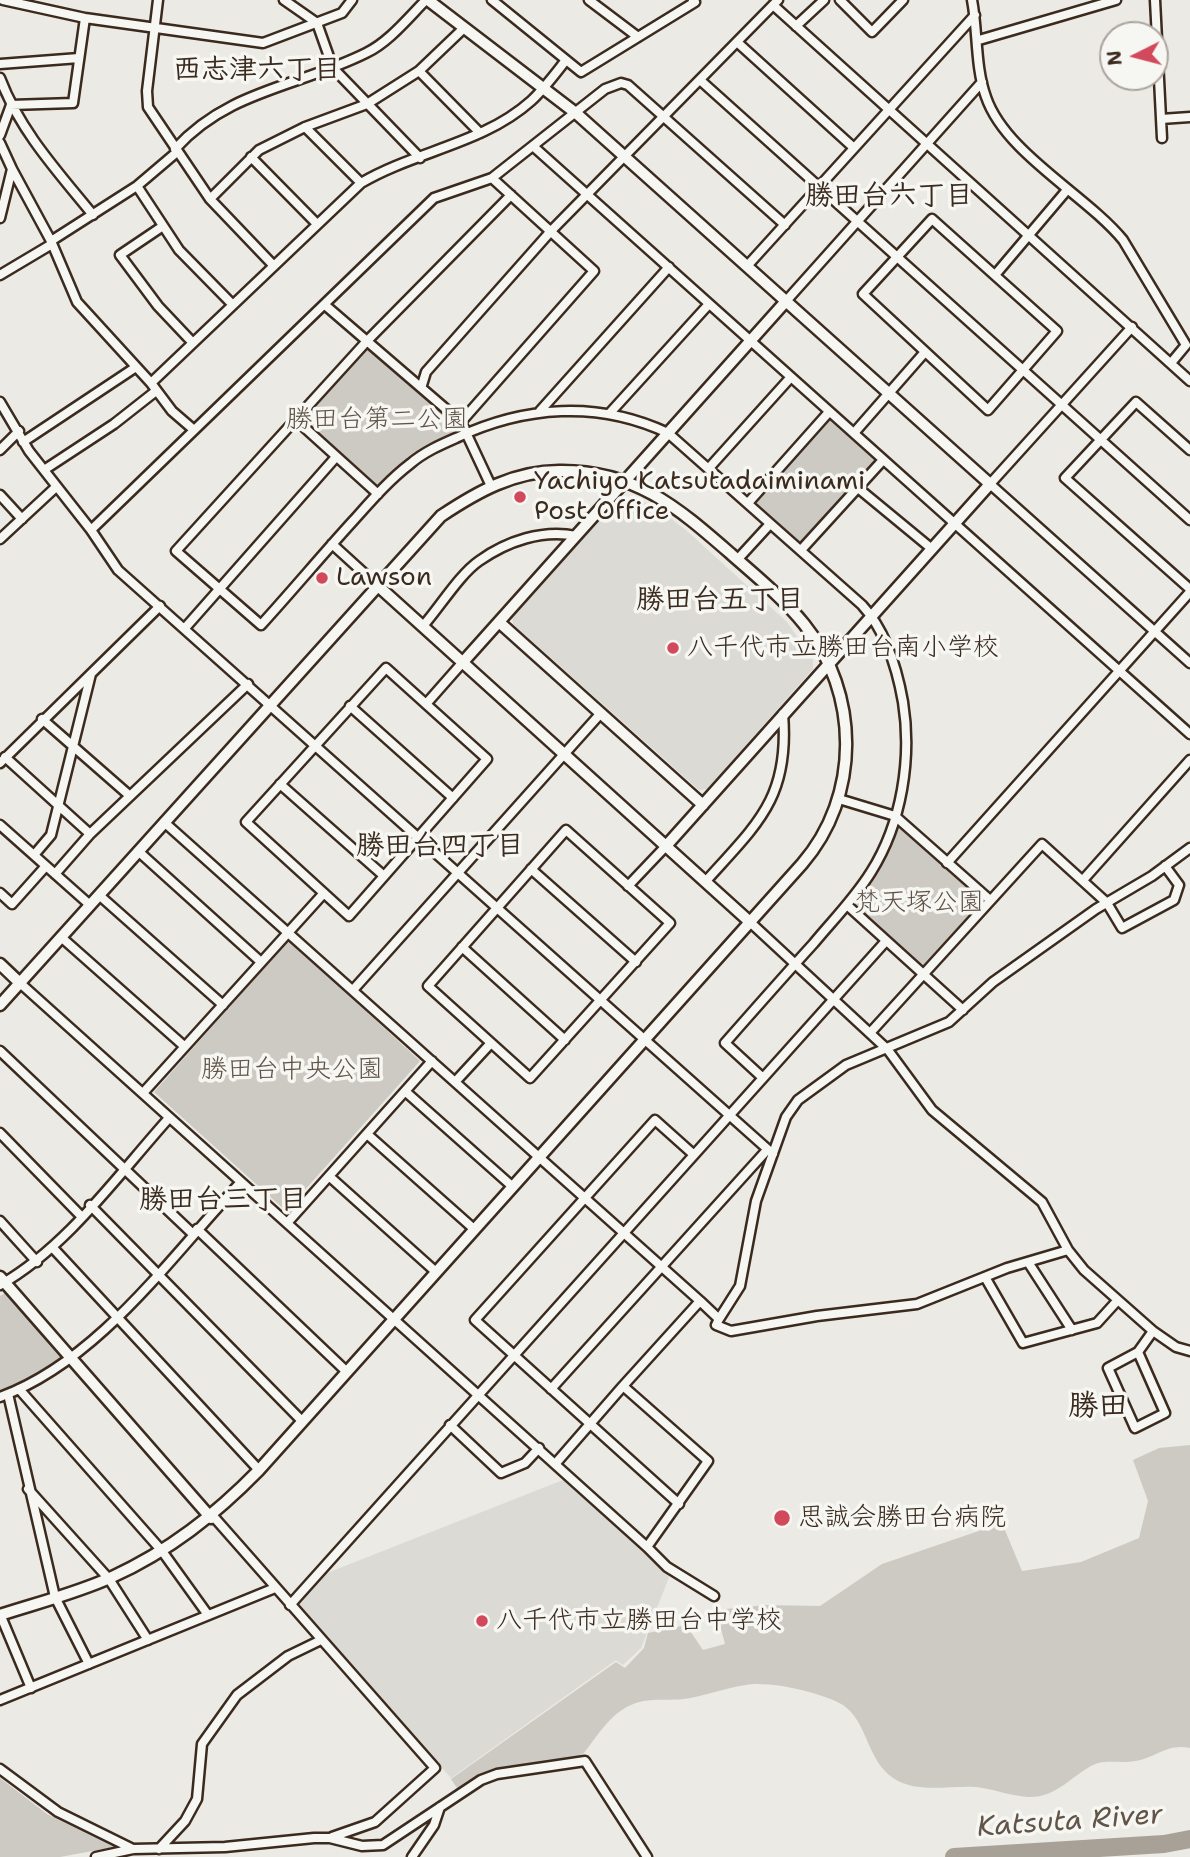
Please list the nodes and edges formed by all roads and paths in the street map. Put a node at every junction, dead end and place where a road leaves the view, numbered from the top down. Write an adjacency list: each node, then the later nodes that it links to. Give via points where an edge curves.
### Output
1 (3, 0): 17 (street)
2 (158, 0): 23 (street)
3 (285, 0): 21 (street)
4 (352, 0): 21 (street, via 342,13)
5 (427, 0): 24 (street); 31 (street, via 380,45)
6 (492, 0): 29 (street)
7 (589, 0): 25 (street)
8 (693, 0): 25 (street)
9 (824, 0): 22 (street)
10 (840, 0): 11 (street, via 872,32)
11 (903, 0)
12 (972, 0): 19 (street)
13 (1079, 0): 18 (street)
14 (1116, 0): 18 (street)
15 (1155, 0): 43 (street)
16 (776, 2): 22 (street); 27 (street)
17 (45, 4): 20 (street)
18 (1082, 10): 26 (street)
19 (975, 15): 26 (street); 39 (street)
20 (85, 18): 23 (street); 28 (street)
21 (317, 23): 23 (street, via 263,43); 31 (street)
22 (796, 26): 39 (street)
23 (155, 28): 52 (street, via 147,100)
24 (464, 28): 32 (street); 36 (street)
25 (638, 37): 29 (street, via 581,72)
26 (979, 40): 35 (street)
27 (737, 42): 34 (street); 51 (street)
28 (79, 58): 30 (street); 38 (street, via 73,103)
29 (566, 60): 36 (street)
30 (0, 64)
31 (333, 68): 37 (street); 52 (street, via 223,108 200,123)
32 (419, 71): 37 (street); 45 (street)
33 (0, 78): 38 (street)
34 (700, 80): 41 (street); 60 (street)
35 (982, 82): 49 (street); 62 (street, via 999,124)
36 (545, 87): 40 (street); 45 (street, via 529,103)
37 (367, 104): 44 (street); 55 (street)
38 (11, 105): 46 (street); 66 (street, via 39,150)
39 (889, 109): 49 (street); 51 (street)
40 (577, 114): 41 (street, via 605,89 621,83); 50 (street); 54 (street)
41 (664, 117): 54 (street); 70 (street)
42 (1190, 117): 43 (street)
43 (1161, 119): 47 (street)
44 (305, 127): 53 (street); 58 (street)
45 (480, 133): 55 (street)
46 (0, 135)
47 (1162, 138)
48 (0, 143): 56 (street)
49 (928, 144): 68 (street); 73 (street)
50 (534, 147): 57 (street); 63 (street)
51 (855, 148): 60 (street)
52 (176, 151): 59 (street); 65 (street)
53 (251, 157): 65 (street); 69 (street)
54 (626, 157): 63 (street); 76 (street)
55 (420, 158): 58 (street)
56 (12, 169): 61 (street); 74 (street)
57 (492, 178): 64 (street); 82 (street, via 435,198)
58 (361, 183): 69 (street)
59 (137, 186): 66 (street); 71 (street)
60 (820, 187): 68 (street); 70 (street)
61 (3, 188): 67 (street)
62 (1067, 190): 73 (street); 90 (street, via 1111,224 1157,293 1186,345)
63 (588, 194): 72 (street); 78 (street)
64 (511, 195): 72 (street); 86 (street)
65 (210, 200): 77 (street)
66 (93, 215): 74 (street)
67 (0, 218)
68 (858, 222): 75 (street); 81 (street)
69 (317, 224): 77 (street)
70 (785, 225): 76 (street)
71 (163, 226): 84 (street, via 179,250); 88 (street, via 120,255)
72 (551, 232): 95 (street, via 426,372); 104 (street, via 594,271)
73 (1029, 234): 80 (street); 85 (street)
74 (52, 242): 79 (street); 91 (street, via 77,302)
75 (897, 256): 80 (street, via 932,219); 89 (street, via 863,295); 92 (street)
76 (748, 265): 81 (street)
77 (274, 266): 84 (street)
78 (669, 267): 83 (street); 100 (street)
79 (0, 275)
80 (995, 275): 92 (street, via 1057,331)
81 (787, 300): 87 (street); 97 (street)
82 (326, 304): 86 (street); 105 (street)
83 (709, 304): 87 (street); 102 (street)
84 (233, 305): 88 (street)
85 (1132, 327): 90 (street); 99 (street)
86 (367, 341): 95 (street); 103 (street)
87 (751, 341): 93 (street); 108 (street)
88 (193, 344): 96 (street)
89 (925, 352): 92 (street, via 988,410); 97 (street)
90 (1171, 363): 94 (street)
91 (136, 367): 96 (street); 111 (street)
92 (1023, 369): 99 (street)
93 (791, 377): 101 (street); 116 (street)
94 (1190, 381)
95 (422, 386): 104 (street)
96 (154, 387): 105 (street); 117 (street, via 114,424)
97 (889, 391): 109 (street); 119 (street)
98 (0, 401): 106 (street)
99 (1061, 405): 110 (street); 119 (street)
100 (540, 411): 102 (street); 107 (street)
101 (829, 412): 109 (street); 125 (street)
102 (609, 414): 108 (street)
103 (295, 419): 114 (street); 138 (street, via 176,551)
104 (461, 422): 107 (street)
105 (194, 430): 130 (street)
106 (19, 431): 111 (street); 112 (street)
107 (467, 432): 120 (street); 123 (street, via 428,450)
108 (668, 433): 116 (street); 118 (street)
109 (854, 433): 115 (street)
110 (1100, 438): 113 (street, via 1136,402); 127 (street); 139 (street, via 1065,478)
111 (23, 442): 117 (street)
112 (0, 450)
113 (1190, 450)
114 (336, 457): 123 (street); 138 (street)
115 (883, 460): 122 (street); 129 (street)
116 (709, 468): 125 (street)
117 (44, 470): 121 (street)
118 (626, 481): 120 (street, via 557,471); 131 (street); 136 (street, via 682,512)
119 (989, 484): 129 (street); 145 (street)
120 (491, 486): 137 (street, via 441,516)
121 (56, 487): 126 (street); 130 (street)
122 (858, 488): 134 (street); 135 (street)
123 (378, 494): 133 (street)
124 (0, 495): 126 (street)
125 (748, 503): 128 (street)
126 (22, 519): 132 (street)
127 (1190, 520)
128 (770, 524): 135 (street); 136 (street)
129 (954, 524): 134 (street); 149 (street)
130 (92, 530): 140 (street, via 118,570)
131 (576, 536): 142 (street); 143 (street, via 560,532 533,536 478,561)
132 (0, 539)
133 (332, 544): 137 (street); 138 (street, via 261,625)
134 (932, 549): 141 (street)
135 (801, 550): 141 (street)
136 (737, 560): 147 (street, via 797,615)
137 (377, 585): 143 (street); 153 (street)
138 (219, 589): 144 (street)
139 (1190, 590): 145 (street)
140 (160, 606): 144 (street); 150 (street)
141 (872, 616): 147 (street); 170 (street, via 897,672 906,725 906,765)
142 (499, 622): 146 (street); 155 (street)
143 (423, 626): 146 (street)
144 (185, 628): 151 (street)
145 (1155, 632): 148 (street); 149 (street)
146 (463, 662): 152 (street); 161 (street)
147 (830, 663): 156 (street); 167 (street, via 846,731)
148 (1190, 663)
149 (1119, 671): 158 (street); 179 (street)
150 (91, 674): 157 (street); 160 (street)
151 (248, 684): 153 (street); 165 (street)
152 (426, 704): 154 (street, via 386,668); 166 (street, via 487,759)
153 (270, 705): 159 (street); 171 (street)
154 (350, 706): 159 (street); 166 (street)
155 (601, 713): 161 (street); 168 (street)
156 (783, 714): 168 (street); 187 (street, via 784,757 771,803)
157 (43, 719): 160 (street); 162 (street)
158 (1190, 734)
159 (315, 745): 164 (street); 174 (street)
160 (74, 749): 165 (street); 169 (street)
161 (565, 755): 175 (street); 183 (street)
162 (3, 760): 169 (street)
163 (1190, 760): 186 (street)
164 (281, 784): 185 (street); 189 (street, via 246,822)
165 (130, 796): 173 (street)
166 (453, 798): 174 (street)
167 (839, 799): 170 (street); 197 (street, via 812,853)
168 (703, 805): 175 (street)
169 (59, 807): 173 (street); 178 (street, via 51,835)
170 (895, 816): 179 (street); 195 (street, via 881,854)
171 (164, 822): 177 (street); 198 (street)
172 (0, 825): 178 (street)
173 (90, 834): 184 (street)
174 (418, 838): 183 (street); 185 (street)
175 (666, 846): 187 (street); 188 (street)
176 (1190, 848): 181 (street)
177 (138, 851): 191 (street); 202 (street)
178 (34, 855): 180 (street)
179 (947, 863): 192 (street)
180 (46, 866): 184 (street); 190 (street, via 12,904)
181 (1166, 866): 193 (street); 193 (street, via 1179,884 1174,900 1122,928)
182 (531, 869): 188 (street, via 566,830); 196 (street); 203 (street)
183 (457, 873): 196 (street); 208 (street)
184 (55, 874): 194 (street)
185 (384, 876): 189 (street, via 349,916)
186 (1083, 880): 192 (street, via 1042,844); 193 (street)
187 (706, 881): 197 (street)
188 (628, 886): 203 (street, via 670,923)
189 (324, 893): 198 (street)
190 (0, 894)
191 (99, 895): 194 (street); 212 (street)
192 (990, 900): 206 (street)
193 (1107, 903): 213 (street, via 993,982)
194 (90, 905): 199 (street)
195 (847, 905): 200 (street); 204 (street)
196 (497, 908): 201 (street); 210 (street)
197 (751, 923): 204 (street); 216 (street)
198 (288, 932): 202 (street); 208 (street)
199 (61, 937): 207 (street); 218 (street)
200 (886, 941): 206 (street); 209 (street)
201 (462, 947): 215 (street); 217 (street, via 428,986)
202 (261, 962): 212 (street)
203 (636, 962): 210 (street)
204 (795, 963): 209 (street); 222 (street, via 725,1043)
205 (0, 964): 207 (street)
206 (924, 974): 213 (street); 214 (street)
207 (20, 983): 211 (street); 225 (street)
208 (353, 990): 221 (street)
209 (834, 999): 214 (street); 222 (street)
210 (600, 1001): 215 (street); 216 (street)
211 (0, 1005)
212 (223, 1005): 218 (street)
213 (963, 1010): 219 (street, via 949,1022)
214 (870, 1033): 219 (street)
215 (565, 1040): 217 (street, via 530,1078)
216 (644, 1041): 226 (street); 232 (street)
217 (491, 1043): 223 (street)
218 (184, 1046): 225 (street)
219 (888, 1049): 230 (street, via 846,1065 798,1100); 246 (street, via 932,1110 1042,1202)
220 (0, 1051): 233 (street)
221 (432, 1062): 223 (street); 224 (street)
222 (763, 1078): 226 (street)
223 (455, 1082): 232 (street)
224 (406, 1092): 229 (street); 236 (street)
225 (144, 1093): 227 (street)
226 (729, 1116): 230 (street); 231 (street)
227 (169, 1118): 233 (street); 235 (street)
228 (0, 1133): 239 (street)
229 (367, 1134): 234 (street); 242 (street)
230 (770, 1152): 249 (street); 258 (street, via 744,1274)
231 (693, 1154): 237 (street, via 655,1119); 244 (street)
232 (540, 1157): 236 (street); 237 (street)
233 (123, 1169): 238 (street); 243 (street)
234 (330, 1177): 241 (street); 250 (street)
235 (241, 1182): 241 (street); 243 (street)
236 (513, 1187): 242 (street)
237 (584, 1198): 244 (street); 263 (street, via 475,1320)
238 (90, 1206): 239 (street); 251 (street)
239 (81, 1216): 245 (street)
240 (0, 1221): 247 (street)
241 (287, 1223): 257 (street)
242 (474, 1229): 250 (street)
243 (195, 1231): 251 (street); 265 (street)
244 (624, 1233): 249 (street); 263 (street)
245 (52, 1248): 247 (street); 256 (street)
246 (1068, 1250): 248 (street); 255 (street)
247 (37, 1262): 253 (street)
248 (1028, 1262): 252 (street); 259 (street)
249 (662, 1268): 254 (street); 268 (street)
250 (436, 1272): 257 (street)
251 (158, 1273): 256 (street); 271 (street)
252 (985, 1277): 258 (street, via 898,1307 817,1315 731,1331 716,1325); 259 (street, via 1023,1343)
253 (2, 1282): 264 (street)
254 (700, 1301): 258 (street); 266 (street)
255 (1117, 1301): 259 (street, via 1097,1323); 260 (street)
256 (119, 1316): 264 (street); 276 (street)
257 (394, 1319): 265 (street); 270 (street)
258 (719, 1319)
259 (1072, 1330)
260 (1153, 1331): 261 (street); 262 (street)
261 (1190, 1351)
262 (1138, 1352): 262 (street, via 1108,1368 1135,1428 1165,1413)
263 (513, 1356): 268 (street); 270 (street)
264 (70, 1357): 267 (street); 279 (street)
265 (347, 1372): 271 (street)
266 (623, 1386): 272 (street); 278 (street, via 708,1461)
267 (19, 1389): 269 (street); 281 (street)
268 (551, 1389): 272 (street)
269 (4, 1395): 277 (street)
270 (478, 1395): 273 (street); 274 (street)
271 (302, 1421): 276 (street)
272 (590, 1424): 275 (street); 278 (street)
273 (450, 1425): 274 (street, via 501,1473 526,1463); 286 (street)
274 (539, 1448): 275 (street)
275 (556, 1463): 280 (street)
276 (259, 1470): 279 (street)
277 (28, 1488): 282 (street); 285 (street)
278 (679, 1504): 280 (street)
279 (212, 1517): 281 (street); 283 (street)
280 (647, 1546): 284 (street, via 667,1567)
281 (162, 1551): 282 (street); 288 (street)
282 (109, 1578): 285 (street); 289 (street)
283 (275, 1588): 286 (street); 288 (street)
284 (714, 1596)
285 (55, 1597): 287 (street); 291 (street)
286 (290, 1605): 290 (street)
287 (0, 1615): 292 (street)
288 (208, 1615): 289 (street)
289 (148, 1640): 291 (street)
290 (321, 1640): 296 (street, via 435,1768 375,1822); 299 (street, via 288,1656 237,1695 202,1744 197,1799 185,1821)
291 (89, 1664): 292 (street)
292 (30, 1688): 293 (street)
293 (0, 1700)
294 (0, 1769): 298 (street, via 58,1812)
295 (440, 1807): 296 (street, via 383,1845 362,1846); 300 (street, via 497,1774 585,1761); 303 (street, via 434,1825)
296 (330, 1838): 297 (street)
297 (225, 1847): 299 (street); 302 (street)
298 (133, 1849): 299 (street); 301 (street)
299 (159, 1849)
300 (645, 1853)
301 (96, 1857)
302 (225, 1857)
303 (412, 1857)

